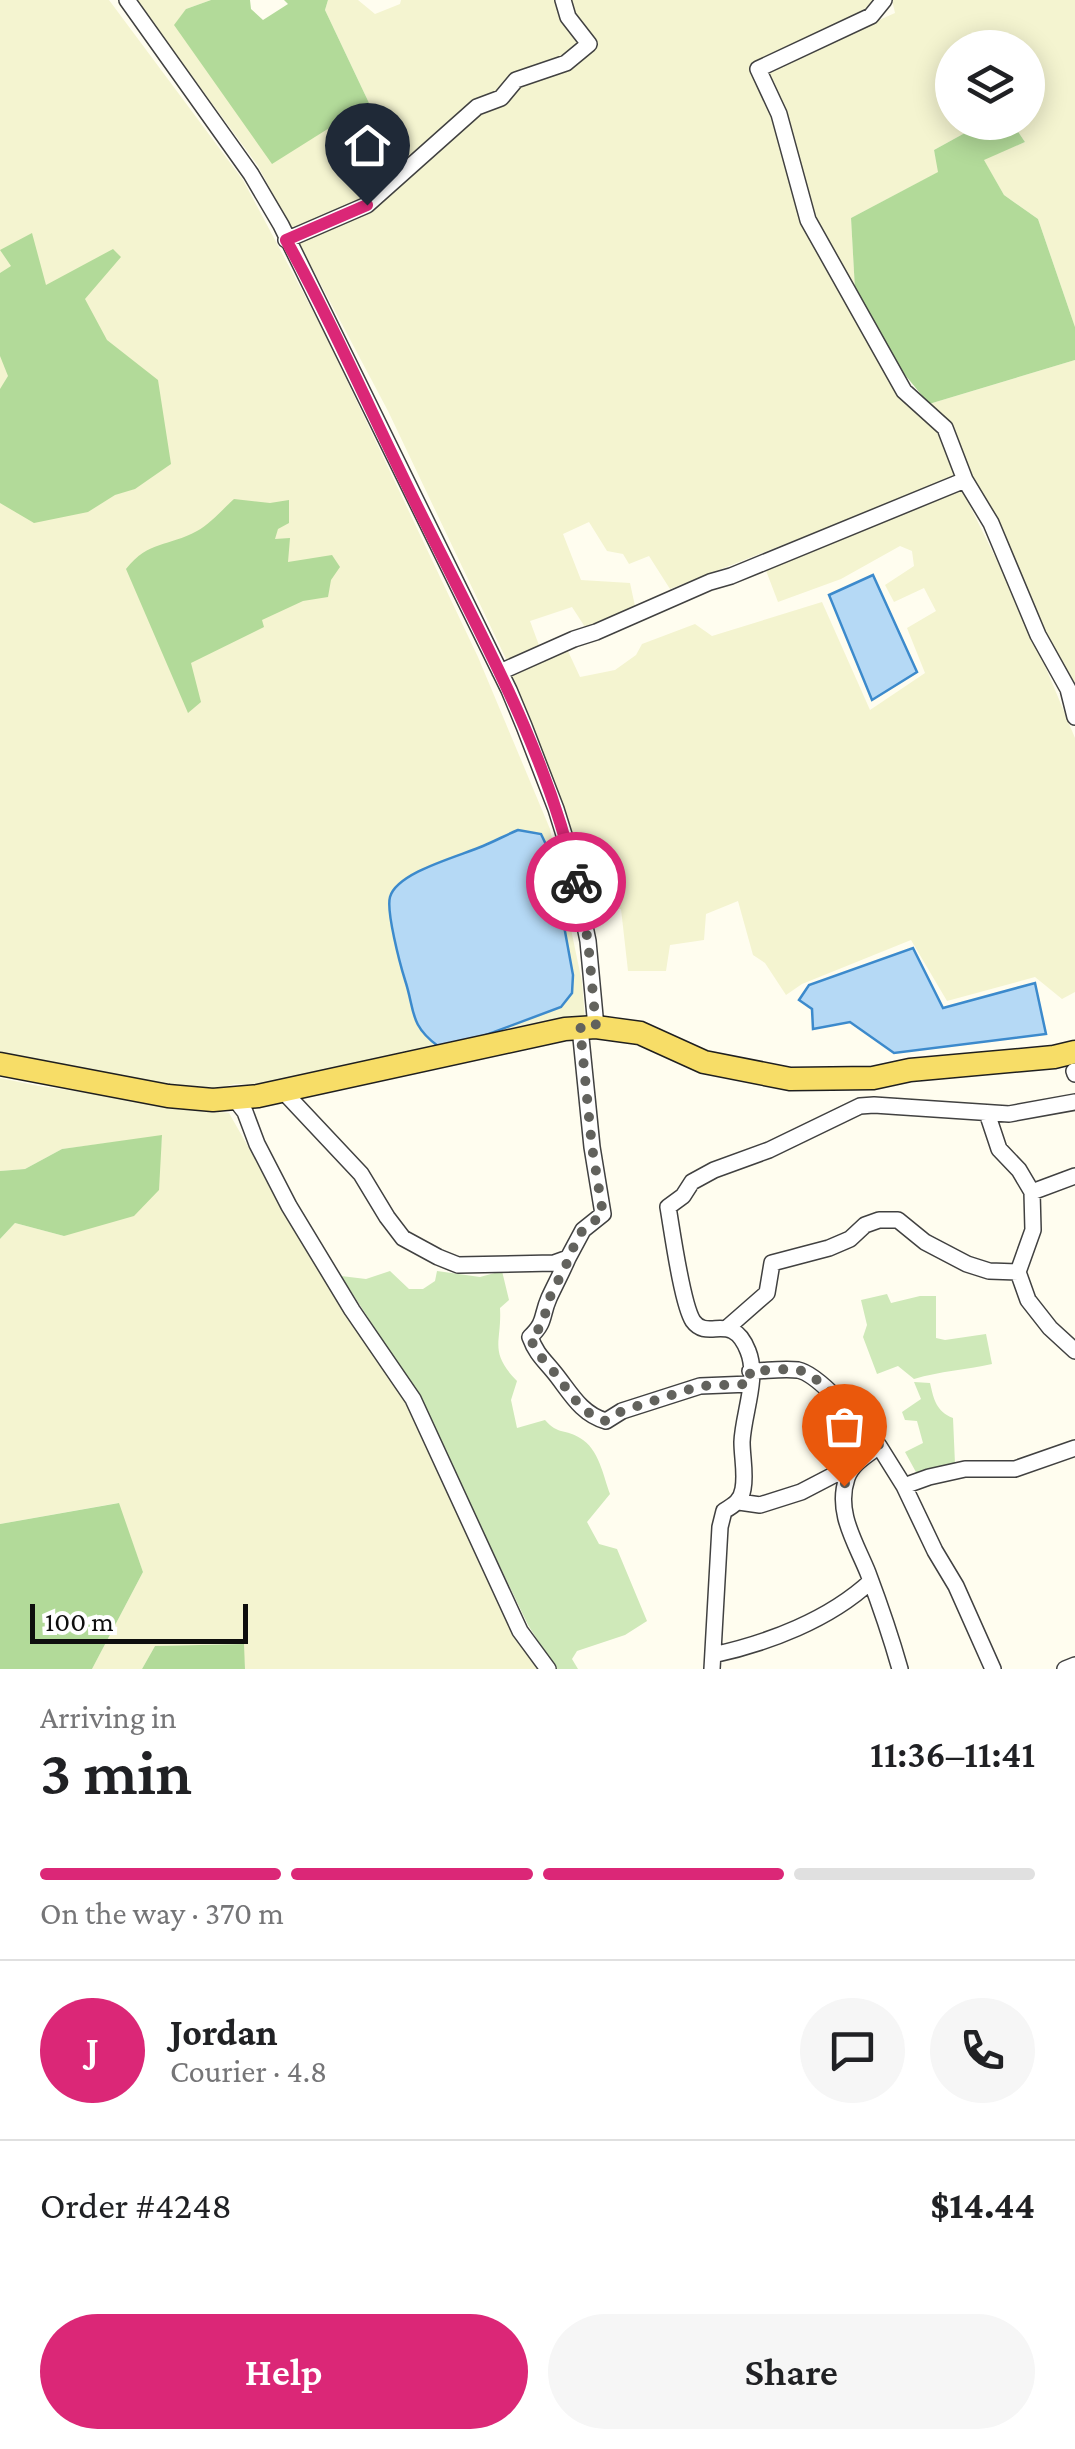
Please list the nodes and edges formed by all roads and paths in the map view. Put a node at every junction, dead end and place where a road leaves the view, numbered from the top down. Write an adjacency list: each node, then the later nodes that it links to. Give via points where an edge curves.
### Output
1 (127, 0): 4 (street, via 259,186)
2 (563, 0): 4 (street, via 589,44 566,63 516,80 500,98 477,107 367,205)
3 (884, 0): 5 (street, via 872,16 758,69 779,114 808,220 904,391 945,428)
4 (286, 240): 6 (street)
5 (965, 480): 6 (street); 7 (street, via 991,524)
6 (500, 672): 8 (street, via 570,854 588,941)
7 (1075, 717)
8 (588, 1028): 9 (main road, via 640,1033 704,1062 790,1079 873,1078); 11 (main road); 17 (street, via 592,1147 603,1214 583,1230)
9 (1075, 1052)
10 (0, 1064): 12 (main road, via 168,1096)
11 (284, 1091): 12 (main road); 17 (street, via 361,1174 403,1238 458,1264)
12 (234, 1098): 30 (street, via 289,1206 413,1398 520,1631)
13 (1075, 1102): 14 (street)
14 (987, 1113): 16 (street, via 999,1150); 19 (street, via 860,1106 692,1182 668,1207 686,1302 694,1324)
15 (1075, 1176): 16 (street)
16 (1032, 1192): 18 (street, via 1033,1230)
17 (568, 1258): 21 (street, via 542,1326 530,1337 594,1418 606,1421 700,1386)
18 (1018, 1272): 19 (street, via 967,1264 898,1220 879,1220 828,1248 772,1263 767,1293); 20 (street, via 1028,1300)
19 (727, 1328): 21 (street, via 741,1336 750,1355)
20 (1075, 1351)
21 (750, 1378): 22 (street, via 800,1370 812,1376); 26 (street)
22 (880, 1446): 24 (street); 25 (street)
23 (1075, 1448): 25 (street, via 1015,1468 965,1469)
24 (856, 1464): 26 (street, via 760,1505); 27 (street, via 844,1486 844,1507)
25 (904, 1486): 32 (street)
26 (739, 1502): 28 (street, via 724,1511 720,1527)
27 (871, 1581): 28 (street, via 834,1609); 31 (street)
28 (712, 1662)
29 (1075, 1665): 33 (street)
30 (548, 1669)
31 (900, 1669)
32 (993, 1669)
33 (1065, 1669)

